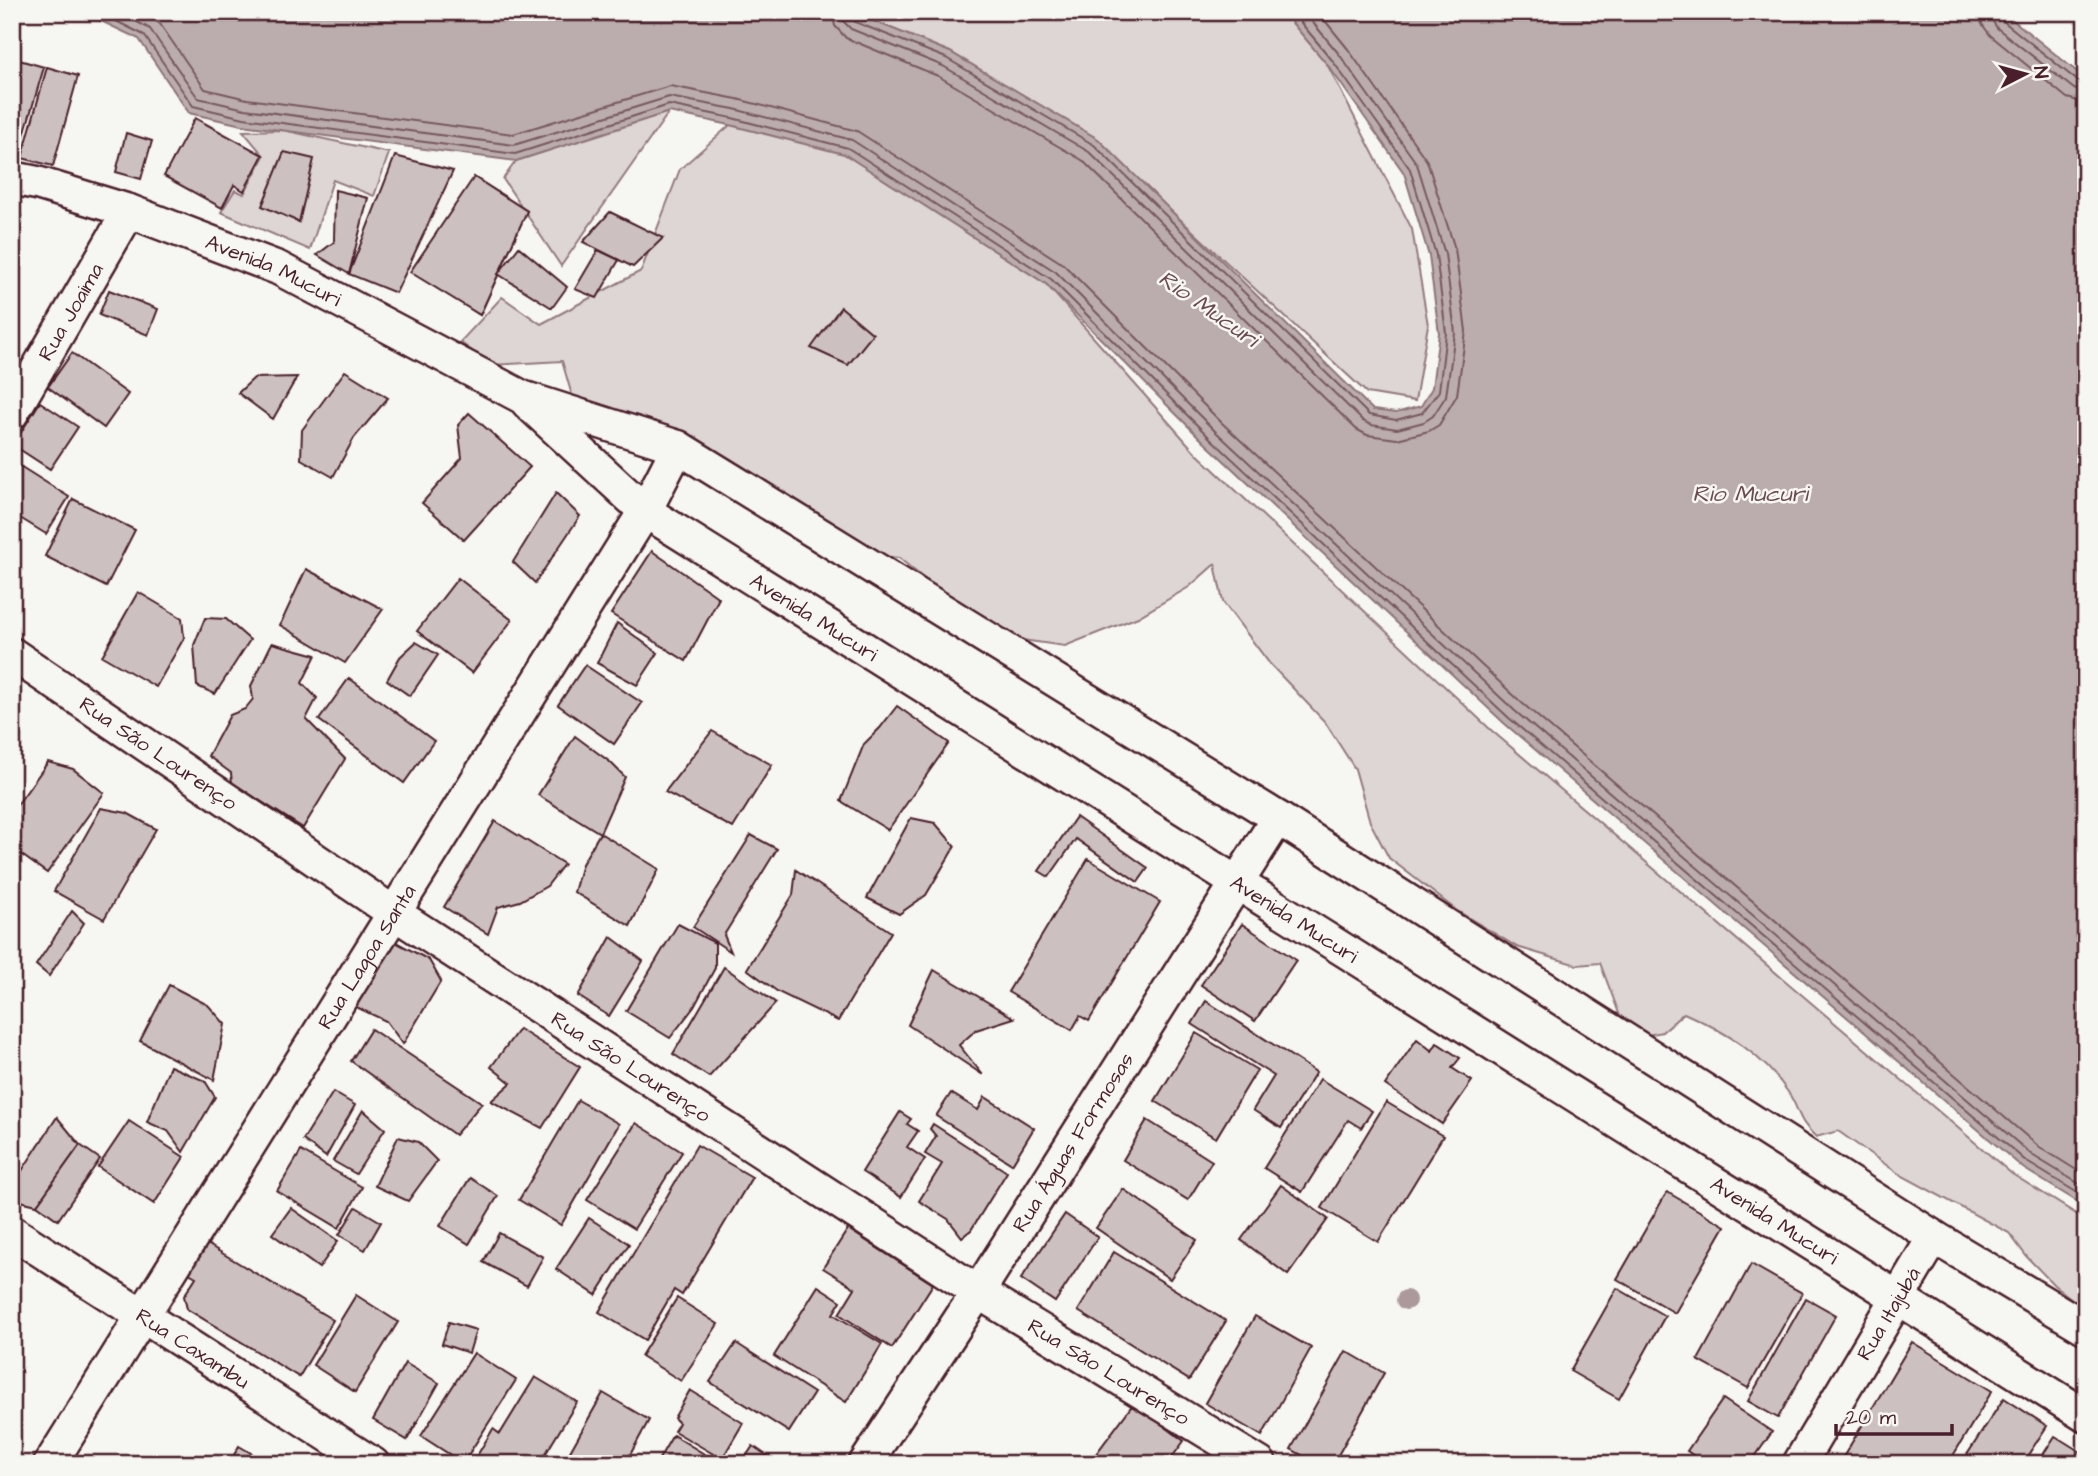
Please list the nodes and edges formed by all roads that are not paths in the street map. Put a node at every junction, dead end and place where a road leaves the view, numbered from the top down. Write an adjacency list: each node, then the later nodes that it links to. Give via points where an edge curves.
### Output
1 (12, 178): 2 (street, Avenida Mucuri)
2 (129, 211): 3 (street, Avenida Mucuri, via 278,268); 4 (street, Rua Joaima)
3 (522, 397): 5 (street, Avenida Mucuri); 6 (street, Avenida Mucuri)
4 (12, 413)
5 (678, 447): 6 (street, Rua Lagoa Santa); 8 (street, Avenida Mucuri)
6 (645, 511): 9 (street, Avenida Mucuri); 10 (street, Rua Lagoa Santa)
7 (12, 654): 10 (street, Rua São Lourenço)
8 (1278, 818): 9 (street, Rua Águas Formosas); 12 (street, Avenida Mucuri)
9 (1238, 883): 13 (street, Rua Águas Formosas); 14 (street, Avenida Mucuri)
10 (394, 913): 13 (street, Rua São Lourenço); 15 (street, Rua Lagoa Santa)
11 (12, 1232): 15 (street, Rua Caxambu)
12 (1934, 1237): 14 (street, Rua Itajubá); 16 (street, Avenida Mucuri)
13 (978, 1292): 20 (street, Rua Águas Formosas); 21 (street, Rua São Lourenço)
14 (1898, 1299): 17 (street, Avenida Mucuri); 22 (street, Rua Itajubá)
15 (142, 1317): 18 (street, Rua Lagoa Santa); 19 (street, Rua Caxambu)
16 (2086, 1328)
17 (2086, 1416)
18 (50, 1464)
19 (373, 1464)
20 (865, 1464)
21 (1260, 1464)
22 (1799, 1464)

